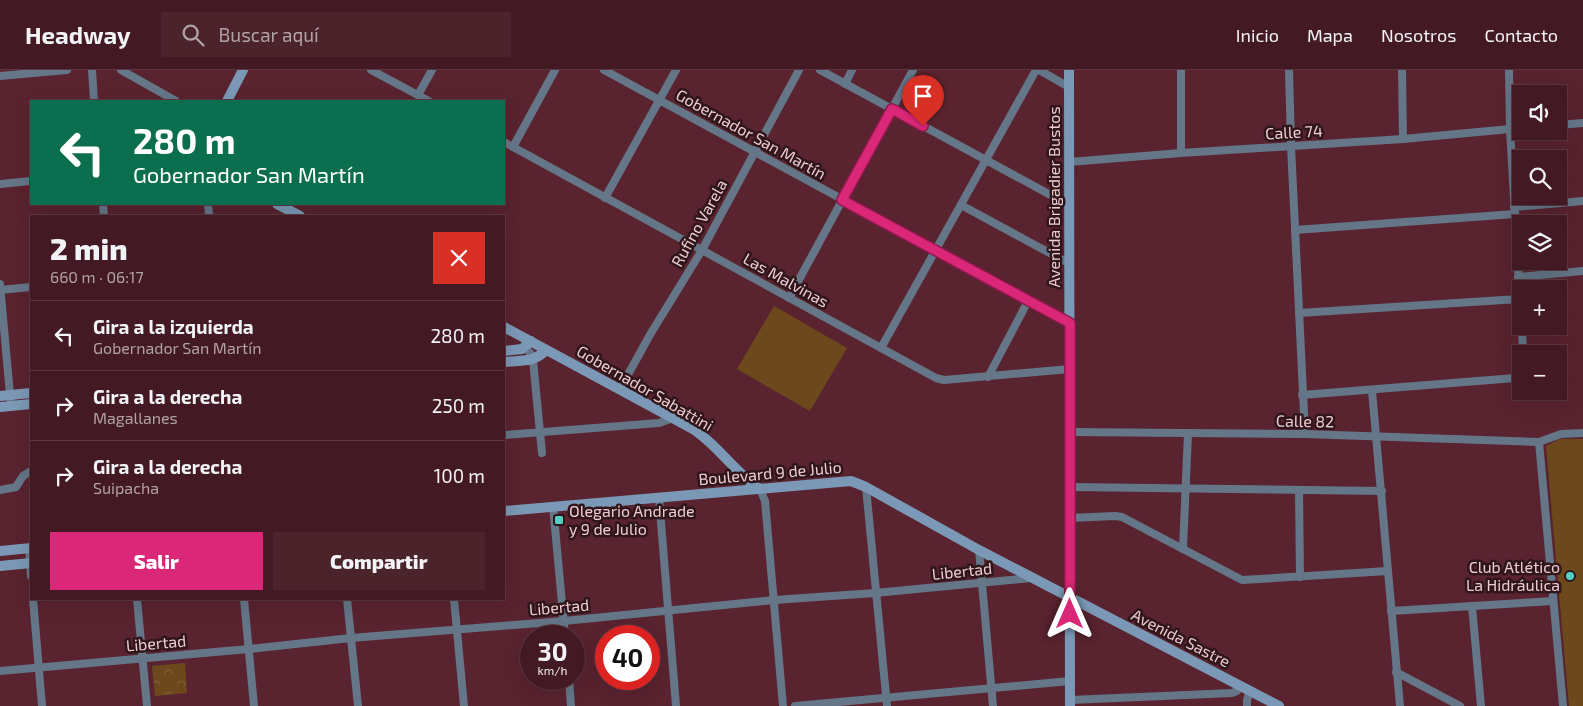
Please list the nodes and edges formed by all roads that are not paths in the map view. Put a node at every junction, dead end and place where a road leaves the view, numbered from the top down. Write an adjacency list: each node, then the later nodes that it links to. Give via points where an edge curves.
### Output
1 (67, 70): 20 (street)
2 (92, 70): 24 (street)
3 (121, 70): 25 (street)
4 (242, 70): 26 (main road)
5 (372, 70): 23 (street)
6 (432, 70): 23 (street)
7 (556, 70): 36 (street)
8 (604, 70): 28 (street, Gobernador San Martín)
9 (676, 70): 28 (street)
10 (799, 70): 37 (street, Rufino Varela)
11 (820, 70): 21 (street)
12 (852, 70): 21 (street)
13 (913, 70): 29 (street)
14 (1038, 70): 22 (street); 39 (street)
15 (1069, 70): 22 (main road, Avenida Brigadier Bustos)
16 (1181, 70): 38 (street)
17 (1289, 70): 35 (street)
18 (1402, 70): 33 (street)
19 (1508, 70): 32 (street)
20 (0, 76)
21 (845, 84): 29 (street)
22 (1069, 87): 40 (main road, Avenida Brigadier Bustos)
23 (418, 96): 27 (street)
24 (94, 100)
25 (174, 100)
26 (227, 100)
27 (427, 100)
28 (660, 100): 37 (street, Gobernador San Martín); 43 (street)
29 (892, 109): 39 (street); 44 (street)
30 (1583, 123): 31 (street)
31 (1567, 124)
32 (1510, 129): 33 (street, Calle 74); 49 (street)
33 (1403, 139): 35 (street, Calle 74)
34 (505, 143): 36 (street, Las Malvinas)
35 (1290, 146): 38 (street, Calle 74); 51 (street)
36 (513, 147): 43 (street, Las Malvinas)
37 (755, 152): 44 (street, Gobernador San Martín); 52 (street, Rufino Varela)
38 (1181, 152): 40 (street, Calle 74)
39 (986, 160): 47 (street); 48 (street)
40 (1069, 162): 48 (main road, Avenida Brigadier Bustos)
41 (30, 182): 42 (street)
42 (0, 184)
43 (605, 198): 52 (street, Las Malvinas)
44 (842, 200): 53 (street, Gobernador San Martín); 60 (street)
45 (1583, 201): 49 (street)
46 (279, 205): 50 (main road)
47 (961, 205): 53 (street); 54 (street)
48 (1069, 205): 54 (main road, Avenida Brigadier Bustos)
49 (1514, 210): 51 (street); 56 (street)
50 (298, 215)
51 (1294, 230): 63 (street)
52 (702, 250): 60 (street, Las Malvinas); 75 (street, Rufino Varela)
53 (936, 250): 62 (street, Gobernador San Martín); 67 (street)
54 (1070, 264): 64 (main road, Avenida Brigadier Bustos)
55 (1583, 271): 56 (street)
56 (1518, 277): 57 (street)
57 (1518, 280)
58 (30, 287): 59 (street)
59 (0, 288): 79 (street)
60 (789, 298): 67 (street, Las Malvinas)
61 (1512, 300): 63 (street)
62 (1028, 301): 64 (street, Gobernador San Martín); 73 (street)
63 (1299, 313): 78 (street)
64 (1070, 323): 72 (main road, Avenida Brigadier Bustos)
65 (505, 328): 66 (main road, Gobernador Sabattini)
66 (528, 344): 68 (main road); 69 (main road, Gobernador Sabattini); 70 (street)
67 (881, 348): 73 (street, Las Malvinas, via 936,378)
68 (505, 350)
69 (546, 350): 70 (main road); 75 (main road, Gobernador Sabattini)
70 (533, 360): 71 (main road); 83 (street)
71 (505, 362)
72 (1070, 369): 73 (street, Las Malvinas); 84 (main road, Avenida Brigadier Bustos)
73 (988, 376)
74 (1512, 378): 76 (street)
75 (620, 388): 82 (main road, Gobernador Sabattini)
76 (1372, 391): 78 (street); 89 (street)
77 (30, 393): 79 (main road)
78 (1302, 396): 88 (street)
79 (7, 399): 80 (main road); 81 (main road)
80 (30, 404)
81 (0, 407)
82 (673, 418): 83 (street, via 659,423); 96 (main road, Gobernador Sabattini, via 704,436 745,480)
83 (540, 431): 87 (street); 91 (street)
84 (1070, 432): 85 (street, Calle 82); 94 (main road, Avenida Brigadier Bustos)
85 (1188, 433): 88 (street, Calle 82); 95 (street)
86 (1583, 433): 90 (street, via 1561,434)
87 (505, 434)
88 (1305, 434): 89 (street, Calle 82)
89 (1377, 436): 90 (street, Calle 82); 99 (street)
90 (1539, 442): 122 (street)
91 (542, 452)
92 (30, 472): 97 (street, via 16,487)
93 (866, 487): 96 (main road, Boulevard 9 de Julio, via 841,481); 106 (main road, Boulevard 9 de Julio); 114 (street)
94 (1070, 487): 95 (street); 103 (main road, Avenida Brigadier Bustos)
95 (1185, 488): 98 (street); 105 (street)
96 (760, 489): 100 (main road, Boulevard 9 de Julio); 121 (street, via 765,501)
97 (0, 490)
98 (1299, 490): 99 (street); 111 (street)
99 (1382, 492): 110 (street)
100 (659, 498): 101 (main road, Boulevard 9 de Julio); 124 (street)
101 (553, 506): 102 (main road, Boulevard 9 de Julio); 126 (street)
102 (505, 511)
103 (1070, 518): 105 (street, via 1122,517); 115 (main road, Avenida Brigadier Bustos)
104 (30, 548): 107 (main road)
105 (1182, 549): 111 (street, via 1242,580)
106 (978, 550): 112 (main road, Boulevard 9 de Julio); 113 (street)
107 (0, 551)
108 (30, 563): 109 (main road)
109 (0, 566)
110 (1388, 571): 111 (street); 125 (street)
111 (1300, 577)
112 (1031, 578): 113 (street, Libertad); 115 (main road, Boulevard 9 de Julio)
113 (981, 583): 114 (street, Libertad); 137 (street)
114 (875, 593): 121 (street, Libertad); 140 (street)
115 (1070, 597): 135 (main road, Avenida Brigadier Bustos); 136 (main road, Avenida Sastre)
116 (33, 600): 132 (street)
117 (136, 600): 131 (street)
118 (244, 600): 130 (street)
119 (347, 600): 129 (street)
120 (454, 600): 128 (street)
121 (774, 600): 124 (street, Libertad); 149 (street)
122 (1553, 601): 123 (street); 157 (street)
123 (1472, 606): 125 (street); 156 (street)
124 (668, 610): 126 (street, Libertad); 148 (street)
125 (1391, 611): 134 (street)
126 (564, 621): 127 (street); 128 (street, Libertad)
127 (564, 625)
128 (457, 629): 129 (street, Libertad); 146 (street)
129 (351, 638): 130 (street, Libertad); 145 (street)
130 (249, 649): 131 (street, Libertad); 144 (street)
131 (142, 658): 132 (street, Libertad); 143 (street)
132 (39, 668): 133 (street, Libertad); 142 (street)
133 (0, 671)
134 (1396, 672): 154 (street); 155 (street)
135 (1070, 681): 137 (street); 141 (main road, Avenida Brigadier Bustos)
136 (1240, 685): 139 (main road, Avenida Sastre); 141 (street, via 1232,693)
137 (991, 688): 140 (street); 151 (street)
138 (570, 690): 147 (street)
139 (1250, 690): 152 (street); 153 (main road, Avenida Sastre)
140 (886, 702): 150 (street)
141 (1070, 703)
142 (42, 706)
143 (147, 706)
144 (254, 706)
145 (358, 706)
146 (464, 706)
147 (571, 706)
148 (676, 706)
149 (783, 706)
150 (795, 706)
151 (993, 706)
152 (1247, 706)
153 (1279, 706)
154 (1400, 706)
155 (1460, 706)
156 (1481, 706)
157 (1563, 706)

